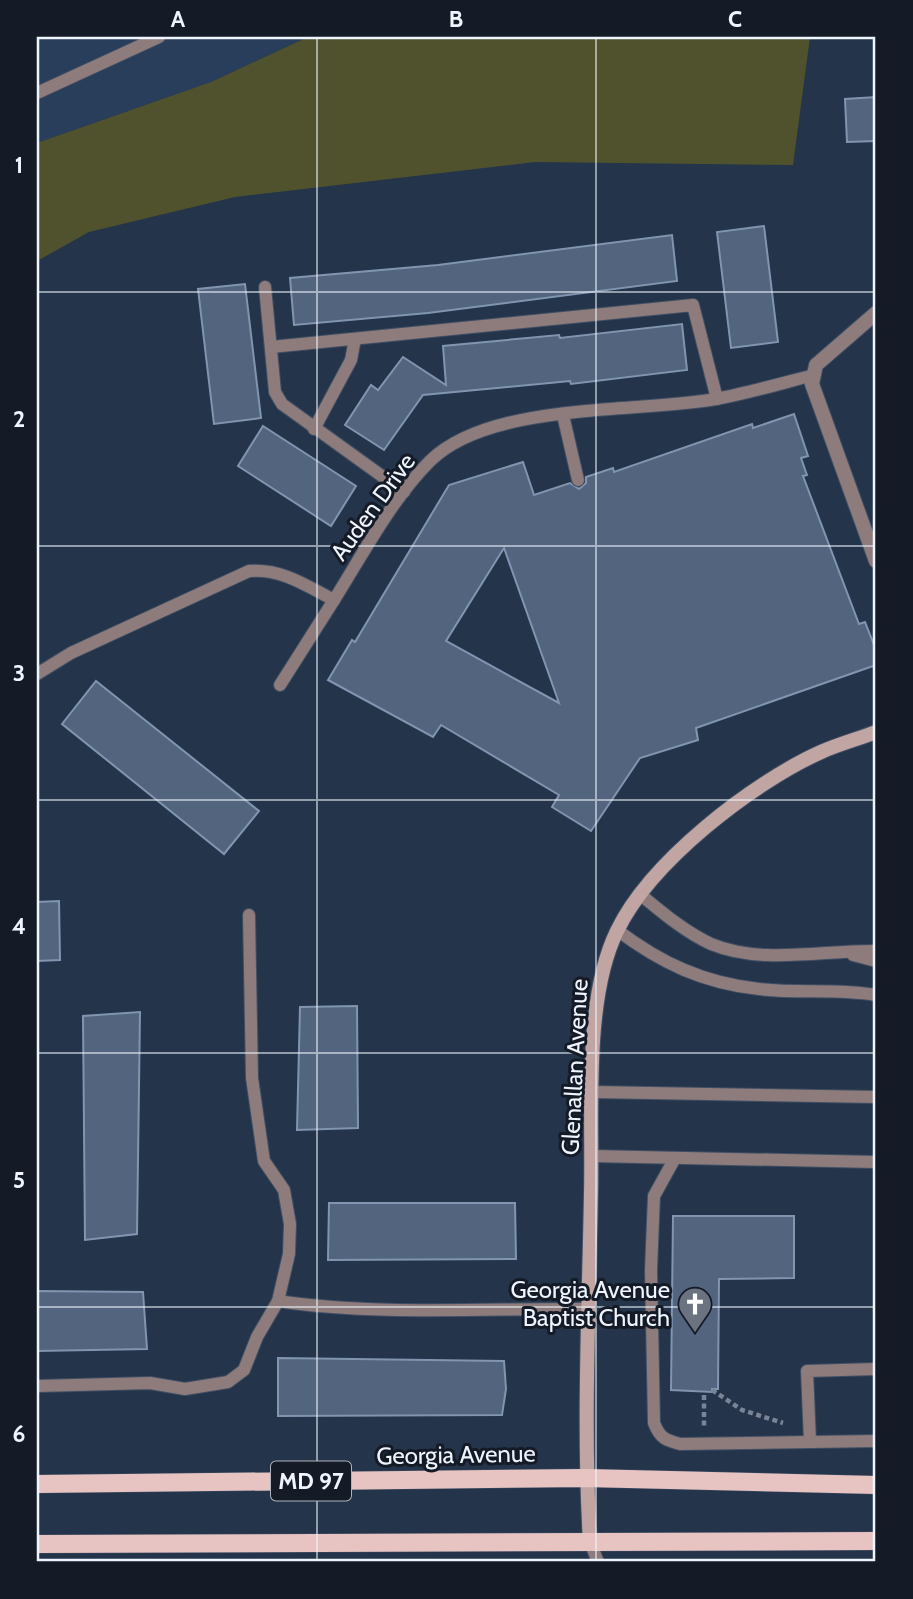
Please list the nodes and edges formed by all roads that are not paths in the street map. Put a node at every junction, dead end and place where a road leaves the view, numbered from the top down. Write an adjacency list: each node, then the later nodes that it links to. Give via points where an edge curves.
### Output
1 (159, 37): 2 (lane)
2 (37, 93)
3 (265, 287): 6 (lane)
4 (876, 313): 7 (street, via 816,365)
5 (355, 339): 6 (lane); 8 (lane, via 693,305); 10 (lane, via 351,360)
6 (271, 347): 10 (lane, via 275,392 282,404)
7 (814, 375): 8 (lane, Auden Drive); 13 (street, via 812,384)
8 (717, 399): 9 (lane, Auden Drive)
9 (563, 415): 11 (lane); 12 (lane, Auden Drive, via 497,426 455,442 430,461)
10 (314, 429): 12 (lane)
11 (578, 480)
12 (404, 492): 14 (lane, Auden Drive)
13 (876, 561)
14 (334, 600): 15 (lane, via 290,577 249,571 71,653); 16 (lane, Auden Drive)
15 (37, 674)
16 (280, 685)
17 (876, 732): 18 (street, Glenallan Avenue, via 821,752 760,786 704,829)
18 (641, 895): 20 (street, Glenallan Avenue); 21 (lane, via 682,928 713,945 764,956)
19 (249, 915): 30 (lane, via 252,1077 264,1161 284,1190 290,1224 289,1254)
20 (617, 930): 24 (lane, via 680,971 715,980 758,989 836,989); 25 (street, Glenallan Avenue, via 600,976)
21 (837, 950): 22 (lane); 23 (lane)
22 (876, 951)
23 (876, 961)
24 (876, 995)
25 (593, 1092): 26 (lane); 27 (street, Glenallan Avenue)
26 (876, 1097)
27 (592, 1156): 28 (lane); 31 (street, Glenallan Avenue)
28 (675, 1158): 29 (lane); 34 (lane, via 654,1196 652,1349 657,1432 664,1440 680,1444)
29 (876, 1161)
30 (278, 1301): 31 (lane, via 374,1308); 33 (lane, via 244,1370 228,1382 185,1389 150,1383)
31 (589, 1308): 36 (street, Glenallan Avenue)
32 (876, 1369): 34 (lane, via 807,1371)
33 (37, 1387)
34 (810, 1438): 35 (lane)
35 (876, 1441)
36 (586, 1478): 37 (main road, Georgia Avenue / MD 97); 38 (main road, Georgia Avenue / MD 97); 40 (street, Glenallan Avenue)
37 (37, 1484)
38 (876, 1485)
39 (876, 1541): 40 (main road)
40 (590, 1542): 41 (main road); 42 (lane)
41 (37, 1544)
42 (598, 1562)

